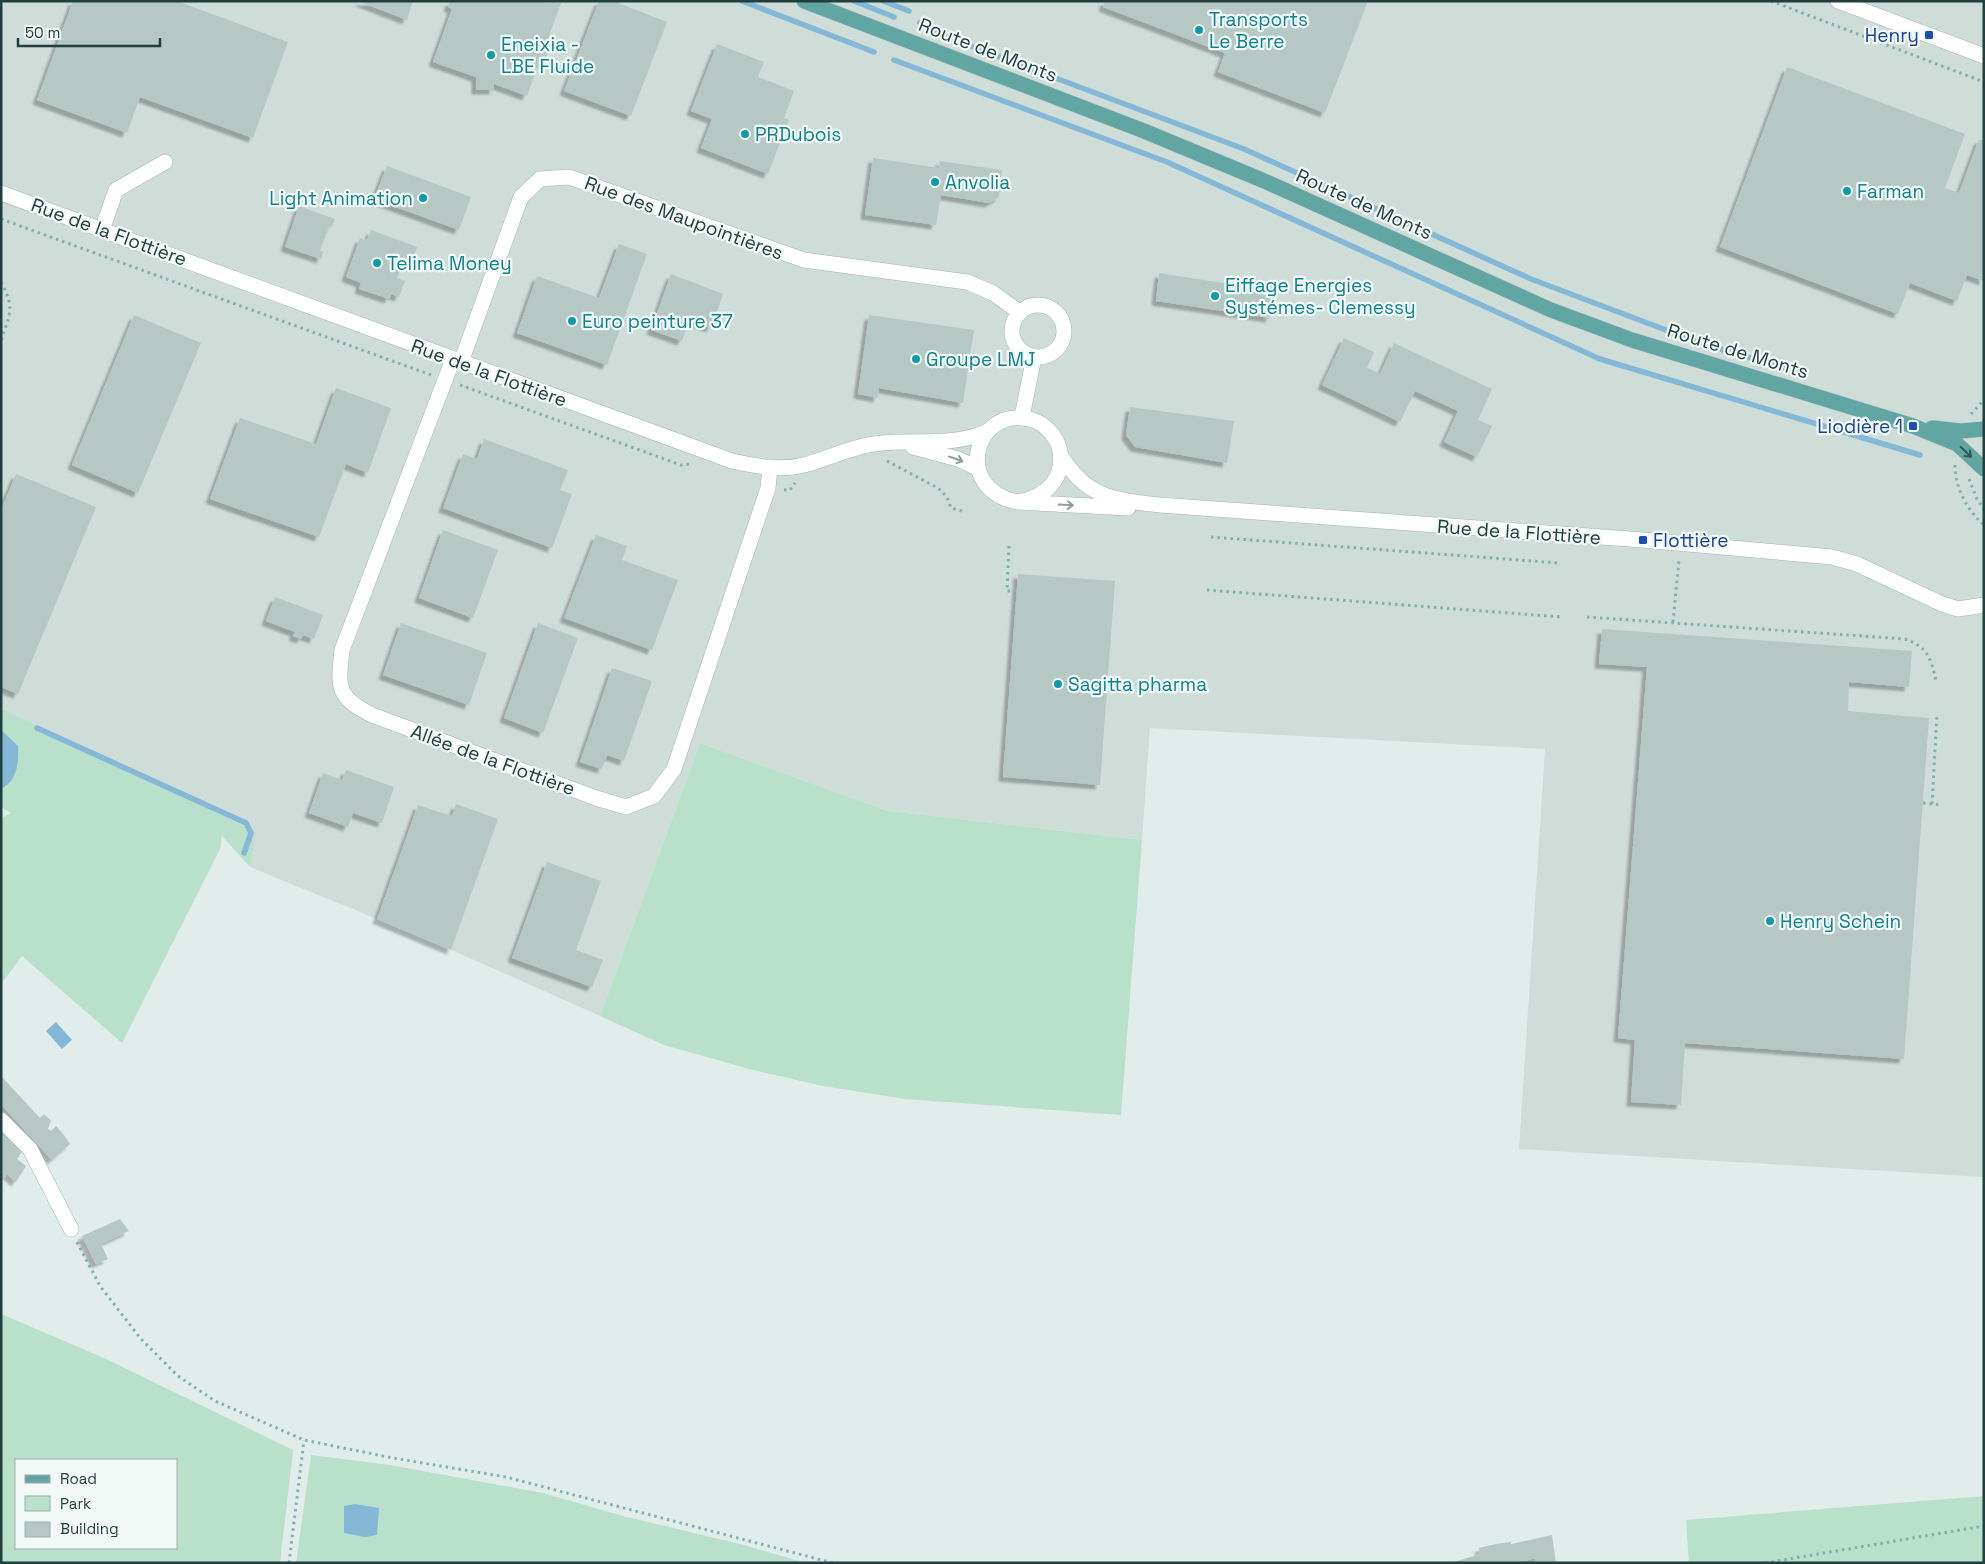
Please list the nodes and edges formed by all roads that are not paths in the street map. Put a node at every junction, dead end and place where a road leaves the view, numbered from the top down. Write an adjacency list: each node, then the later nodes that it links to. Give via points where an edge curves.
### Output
1 (804, 1): 11 (main road, Route de Monts, via 1144,131 1262,180 1551,310 1632,340)
2 (1838, 1): 3 (street)
3 (1984, 56)
4 (165, 162): 6 (street, via 116,190)
5 (1, 192): 6 (street, Rue de la Flottière)
6 (102, 230): 9 (street, Rue de la Flottière)
7 (1019, 312): 8 (street, via 1011,327 1012,335 1020,350); 8 (street, via 1026,307 1043,305 1052,308 1062,322 1064,334 1058,347 1051,353); 9 (street, Rue des Maupointières, via 993,293 967,282 804,260 569,177 540,179 521,197)
8 (1034, 357): 10 (street)
9 (457, 361): 16 (street, Rue de la Flottière, via 705,452); 16 (street, Allée de la Flottière, via 342,650 338,682 351,705 372,715 596,798 626,807 654,796 674,769 768,488)
10 (1022, 417): 13 (street, via 1010,418); 15 (street, via 1049,429)
11 (1913, 426): 12 (main road, Route de Monts, via 1961,431); 18 (main road, Route de Monts, one-way to 18, via 1957,444)
12 (1984, 429)
13 (988, 431): 14 (street, Rue de la Flottière, via 961,440); 17 (street, via 977,454)
14 (874, 444): 16 (street, Rue de la Flottière, via 803,466); 17 (street, one-way to 17, via 913,447)
15 (1061, 456): 19 (street, via 1054,484 1044,494); 20 (street, Rue de la Flottière, via 1074,475 1091,490 1114,498)
16 (770, 467)
17 (978, 468): 19 (street, via 982,481 992,492)
18 (1984, 469)
19 (1018, 502): 20 (street, one-way to 20, via 1118,508)
20 (1147, 503): 21 (street, Rue de la Flottière, via 1832,557 1857,564 1942,604 1958,608)
21 (1984, 605)
22 (1, 1120): 23 (street, via 30,1149)
23 (71, 1229)

